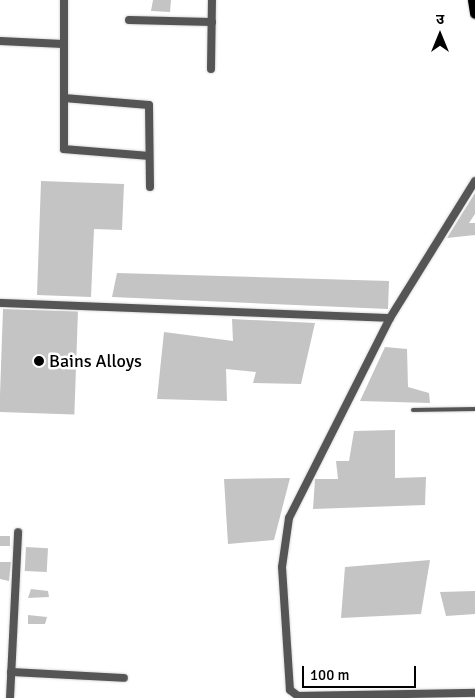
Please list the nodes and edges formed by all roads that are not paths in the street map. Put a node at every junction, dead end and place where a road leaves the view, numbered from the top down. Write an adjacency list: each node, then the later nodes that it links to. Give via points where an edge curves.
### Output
1 (64, 0): 8 (street)
2 (212, 0): 6 (street)
3 (473, 0): 4 (main road)
4 (475, 13)
5 (129, 20): 6 (street)
6 (212, 22): 9 (street)
7 (0, 41): 8 (street)
8 (63, 44): 10 (street)
9 (211, 70)
10 (64, 98): 11 (street, via 146,103 150,109); 11 (street, via 66,153)
11 (149, 156): 13 (street)
12 (475, 181): 15 (street)
13 (150, 187)
14 (0, 303): 15 (street)
15 (390, 318): 21 (street, via 289,518 282,567 290,690 298,696)
16 (475, 409): 17 (lane)
17 (413, 410)
18 (18, 532): 19 (street)
19 (12, 672): 20 (street); 22 (street)
20 (124, 678)
21 (475, 694)
22 (10, 698)

